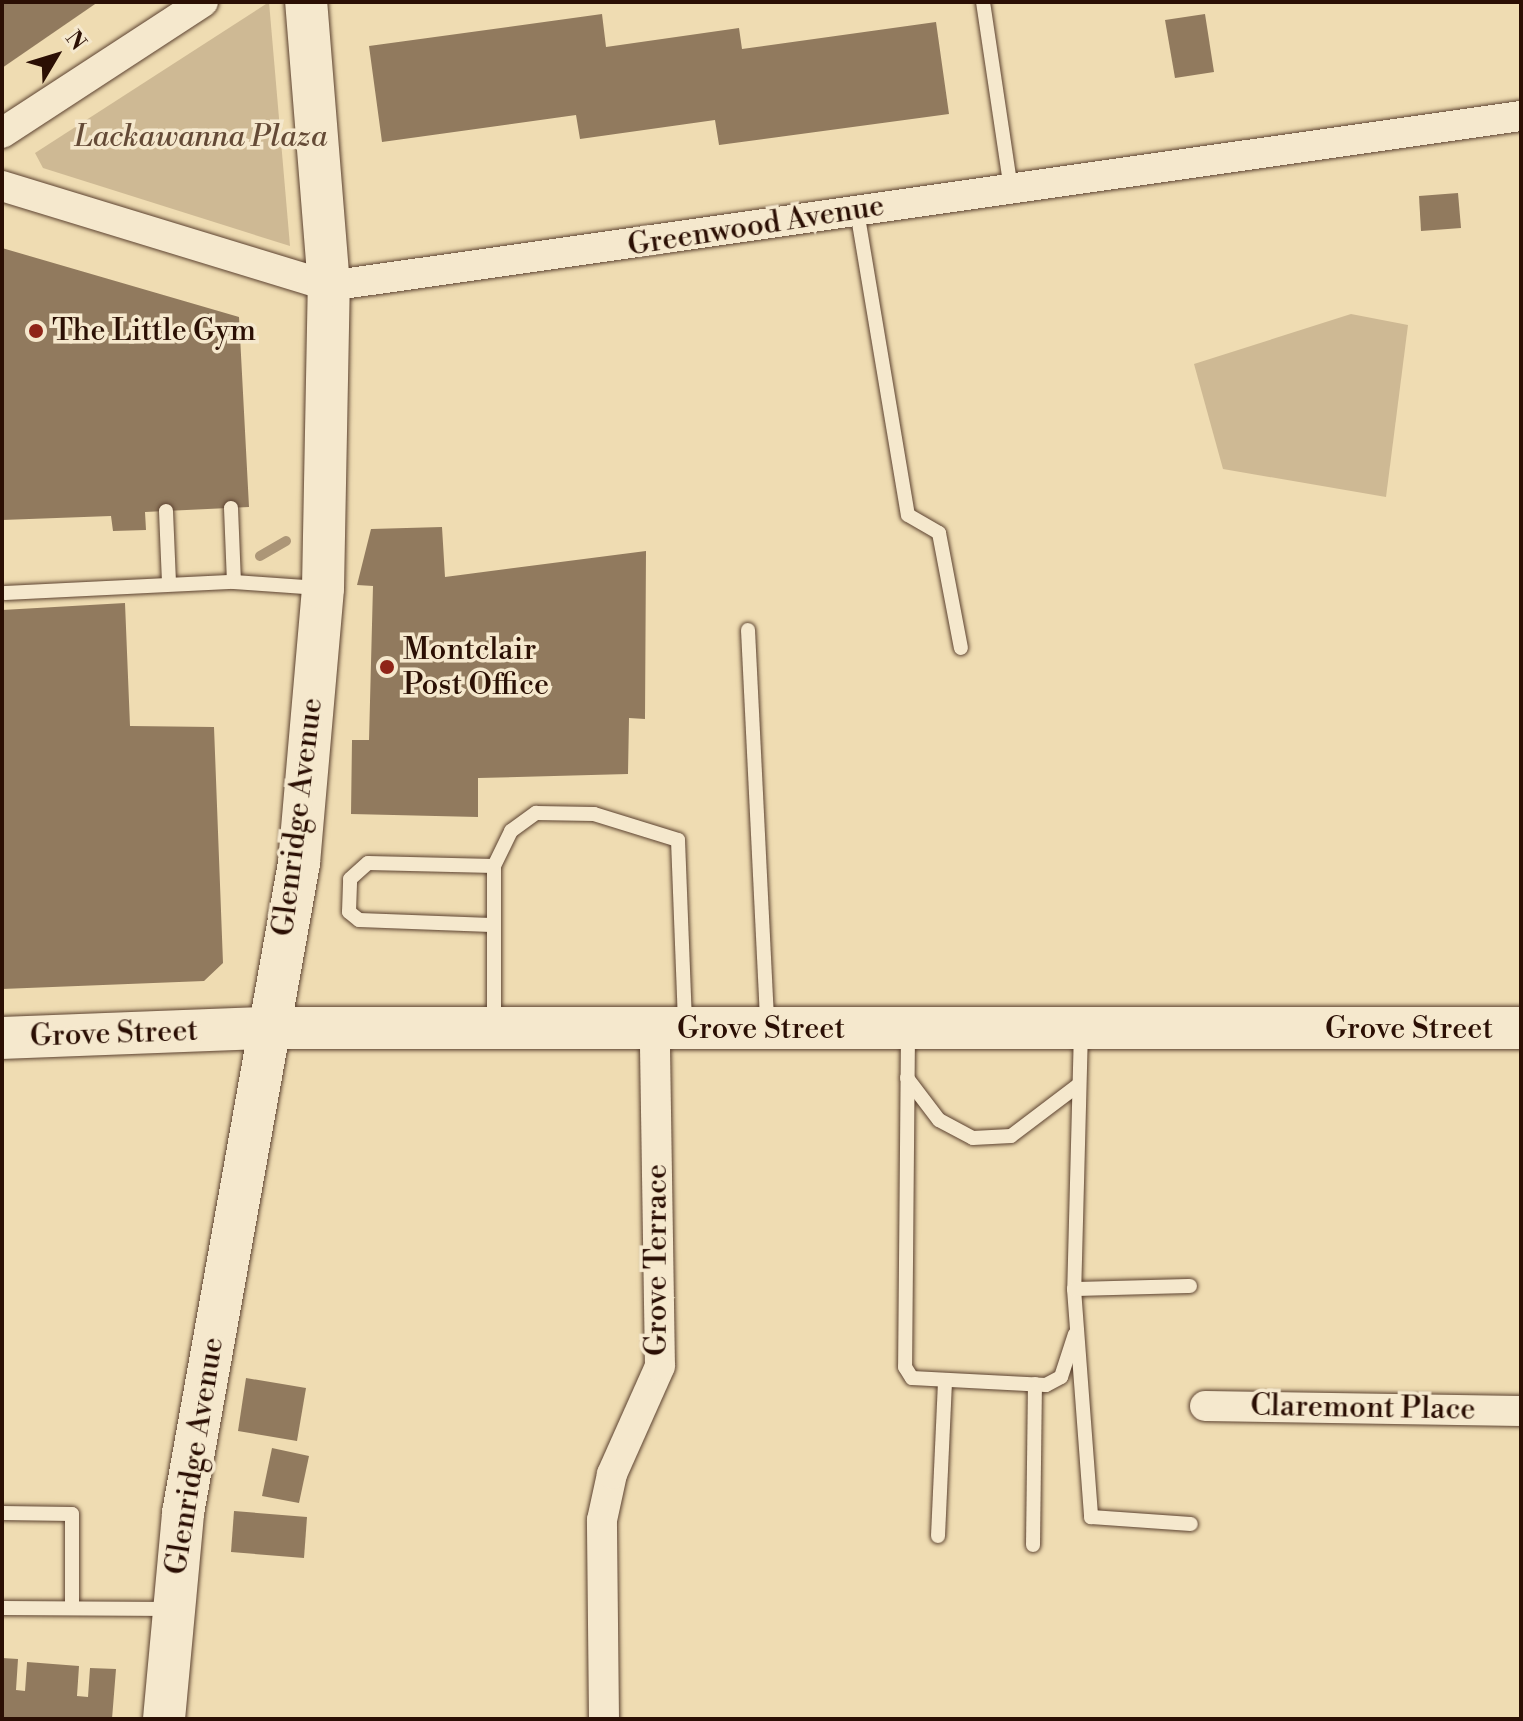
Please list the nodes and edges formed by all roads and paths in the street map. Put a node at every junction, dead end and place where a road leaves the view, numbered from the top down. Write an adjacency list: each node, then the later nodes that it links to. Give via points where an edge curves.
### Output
1 (203, 2): 5 (street)
2 (306, 2): 9 (street, Glenridge Avenue)
3 (983, 2): 7 (lane)
4 (1521, 116): 7 (street, Greenwood Avenue)
5 (2, 133)
6 (2, 186): 9 (street, Greenwood Avenue)
7 (1011, 189): 8 (street, Greenwood Avenue)
8 (857, 211): 9 (street, Greenwood Avenue); 17 (lane, via 908,515 939,533)
9 (329, 286): 14 (street, Glenridge Avenue)
10 (231, 508): 12 (lane)
11 (166, 511): 13 (lane)
12 (234, 582): 13 (lane); 14 (lane)
13 (169, 583): 15 (lane)
14 (323, 588): 20 (street, Glenridge Avenue, via 299,863)
15 (5, 593)
16 (748, 630): 24 (lane)
17 (961, 648)
18 (494, 866): 19 (lane); 19 (lane, via 368,863 350,879 349,912 359,920); 23 (lane, via 511,831 536,813 625,820 678,840)
19 (491, 925): 22 (lane)
20 (267, 1028): 22 (street, Grove Street); 27 (street, Grove Street); 43 (street, Glenridge Avenue)
21 (1521, 1028): 26 (street, Grove Street)
22 (494, 1029): 23 (street, Grove Street)
23 (670, 1029): 24 (street, Grove Street); 45 (street, Grove Terrace, via 660,1366 612,1474 602,1520)
24 (767, 1029): 25 (street, Grove Street)
25 (908, 1029): 26 (street, Grove Street); 28 (lane)
26 (1081, 1029): 29 (lane)
27 (2, 1038)
28 (907, 1078): 29 (lane, via 939,1120 973,1138 1011,1136); 33 (lane, via 905,1367 912,1378)
29 (1077, 1086): 31 (lane)
30 (1190, 1286): 31 (lane)
31 (1074, 1289): 32 (lane)
32 (1076, 1332): 34 (lane, via 1061,1377); 38 (lane, via 1091,1517)
33 (945, 1380): 34 (lane); 39 (lane)
34 (1035, 1384): 40 (lane)
35 (1205, 1406): 36 (street, Claremont Place)
36 (1521, 1411)
37 (2, 1513): 42 (lane, via 72,1514)
38 (1191, 1524)
39 (938, 1536)
40 (1033, 1545)
41 (2, 1608): 42 (lane)
42 (72, 1608): 43 (lane)
43 (172, 1609): 44 (street, Glenridge Avenue)
44 (164, 1719)
45 (604, 1719)

